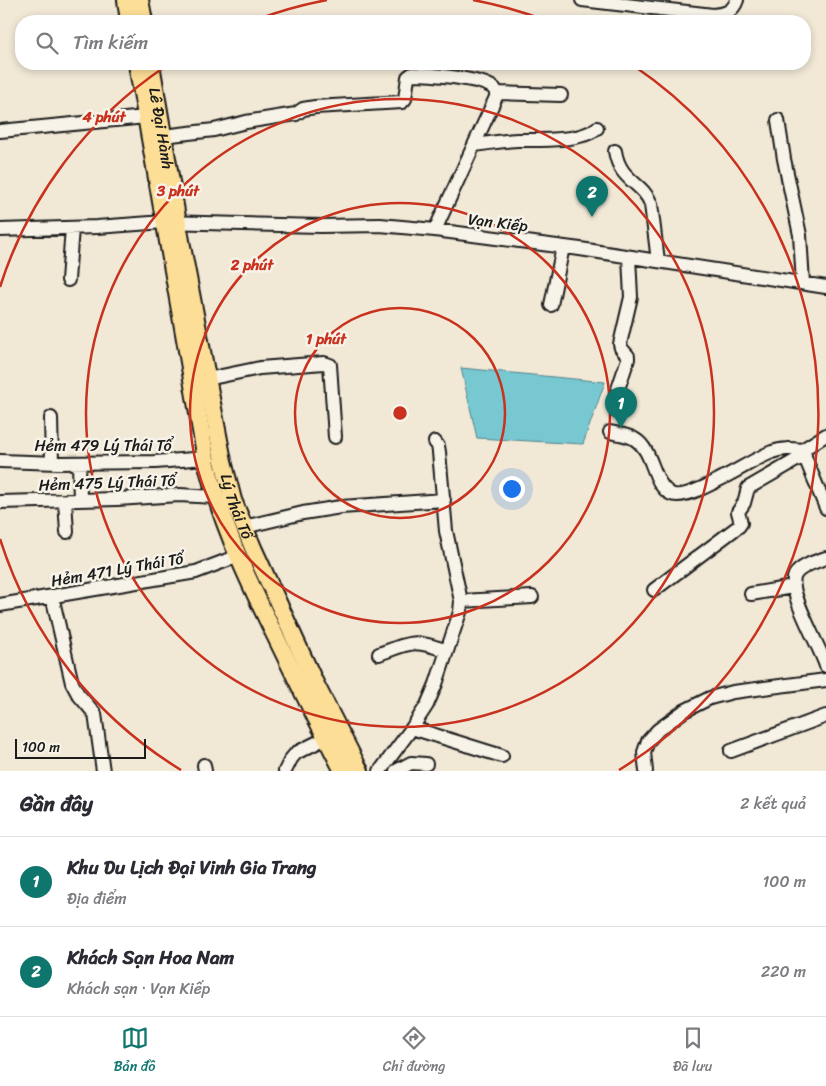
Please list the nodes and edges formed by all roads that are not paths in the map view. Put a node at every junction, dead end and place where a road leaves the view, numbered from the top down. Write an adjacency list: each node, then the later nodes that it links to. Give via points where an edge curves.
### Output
1 (126, 0): 5 (main road)
2 (140, 0): 6 (main road)
3 (582, 0): 4 (street, via 713,15 727,13)
4 (737, 0)
5 (128, 15)
6 (143, 15)
7 (138, 70): 11 (main road, Lê Đại Hành)
8 (152, 70): 15 (main road, Lê Đại Hành)
9 (497, 94): 10 (street); 15 (street, via 493,87 476,81 412,74 408,77 402,102 315,107 296,114 214,130); 16 (street)
10 (561, 95)
11 (146, 117): 14 (street); 18 (main road, Lê Đại Hành)
12 (778, 120): 26 (street, via 800,235)
13 (597, 128): 16 (street, via 586,134 562,138)
14 (0, 131)
15 (163, 136): 18 (main road, Lê Đại Hành)
16 (475, 145): 21 (street)
17 (615, 151): 24 (street, via 622,172 649,200)
18 (171, 222): 19 (street, Vạn Kiếp); 21 (street, Vạn Kiếp, via 380,225); 29 (main road, Lý Thái Tổ); 37 (main road, Lý Thái Tổ)
19 (72, 228): 20 (street, Vạn Kiếp); 25 (street)
20 (0, 230)
21 (435, 230): 22 (street, Vạn Kiếp)
22 (563, 247): 23 (street, Vạn Kiếp); 28 (street)
23 (629, 257): 24 (street, Vạn Kiếp); 30 (street, via 631,298 620,344 628,359)
24 (658, 261): 26 (street, Vạn Kiếp)
25 (68, 280)
26 (803, 283): 27 (street, Vạn Kiếp)
27 (826, 287)
28 (551, 305)
29 (207, 379): 34 (street, via 270,367 330,364); 47 (main road, Lý Thái Tổ, via 223,461)
30 (616, 395)
31 (51, 418): 39 (street)
32 (610, 432): 36 (street, via 636,439 646,450 662,485 670,494 681,496 711,484 770,452 787,449)
33 (826, 435): 36 (street)
34 (335, 437)
35 (435, 442): 43 (street)
36 (804, 453): 46 (street); 52 (street, via 748,488 738,512 739,526)
37 (206, 458): 40 (street, Hẻm 479 Lý Thái Tổ, via 175,462); 41 (main road, Lý Thái Tổ)
38 (0, 461): 39 (street, Hẻm 479 Lý Thái Tổ)
39 (52, 463): 40 (street, Hẻm 479 Lý Thái Tổ)
40 (79, 463): 42 (street)
41 (215, 497): 42 (street, Hẻm 475 Lý Thái Tổ, via 179,495); 49 (main road, Lý Thái Tổ)
42 (80, 500): 44 (street, Hẻm 475 Lý Thái Tổ)
43 (444, 500): 47 (street, via 331,508); 56 (street, via 446,531)
44 (65, 501): 45 (street, Hẻm 475 Lý Thái Tổ); 48 (street)
45 (0, 502)
46 (826, 508)
47 (244, 527): 71 (main road, Lý Thái Tổ, via 314,683)
48 (67, 532)
49 (238, 556): 54 (street, Hẻm 471 Lý Thái Tổ, via 196,572); 64 (main road, Lý Thái Tổ)
50 (826, 558): 51 (street, via 798,572 792,581)
51 (793, 587): 53 (street); 60 (street)
52 (654, 590)
53 (751, 594)
54 (52, 596): 57 (street, Hẻm 471 Lý Thái Tổ); 68 (street, via 72,683 95,714)
55 (532, 597): 56 (street)
56 (461, 601): 58 (street)
57 (0, 605)
58 (447, 651): 59 (street, via 414,643); 63 (street, via 426,705)
59 (379, 654)
60 (826, 666)
61 (826, 680): 74 (street, via 733,692 710,698 684,711 648,741 644,752)
62 (826, 716): 65 (street)
63 (412, 728): 66 (street); 72 (street)
64 (326, 738): 69 (street, via 296,753); 70 (main road, Lý Thái Tổ)
65 (731, 751)
66 (502, 756)
67 (426, 764): 73 (street, via 411,763)
68 (103, 771)
69 (285, 771)
70 (343, 771)
71 (360, 771)
72 (380, 771)
73 (396, 771)
74 (646, 771)

